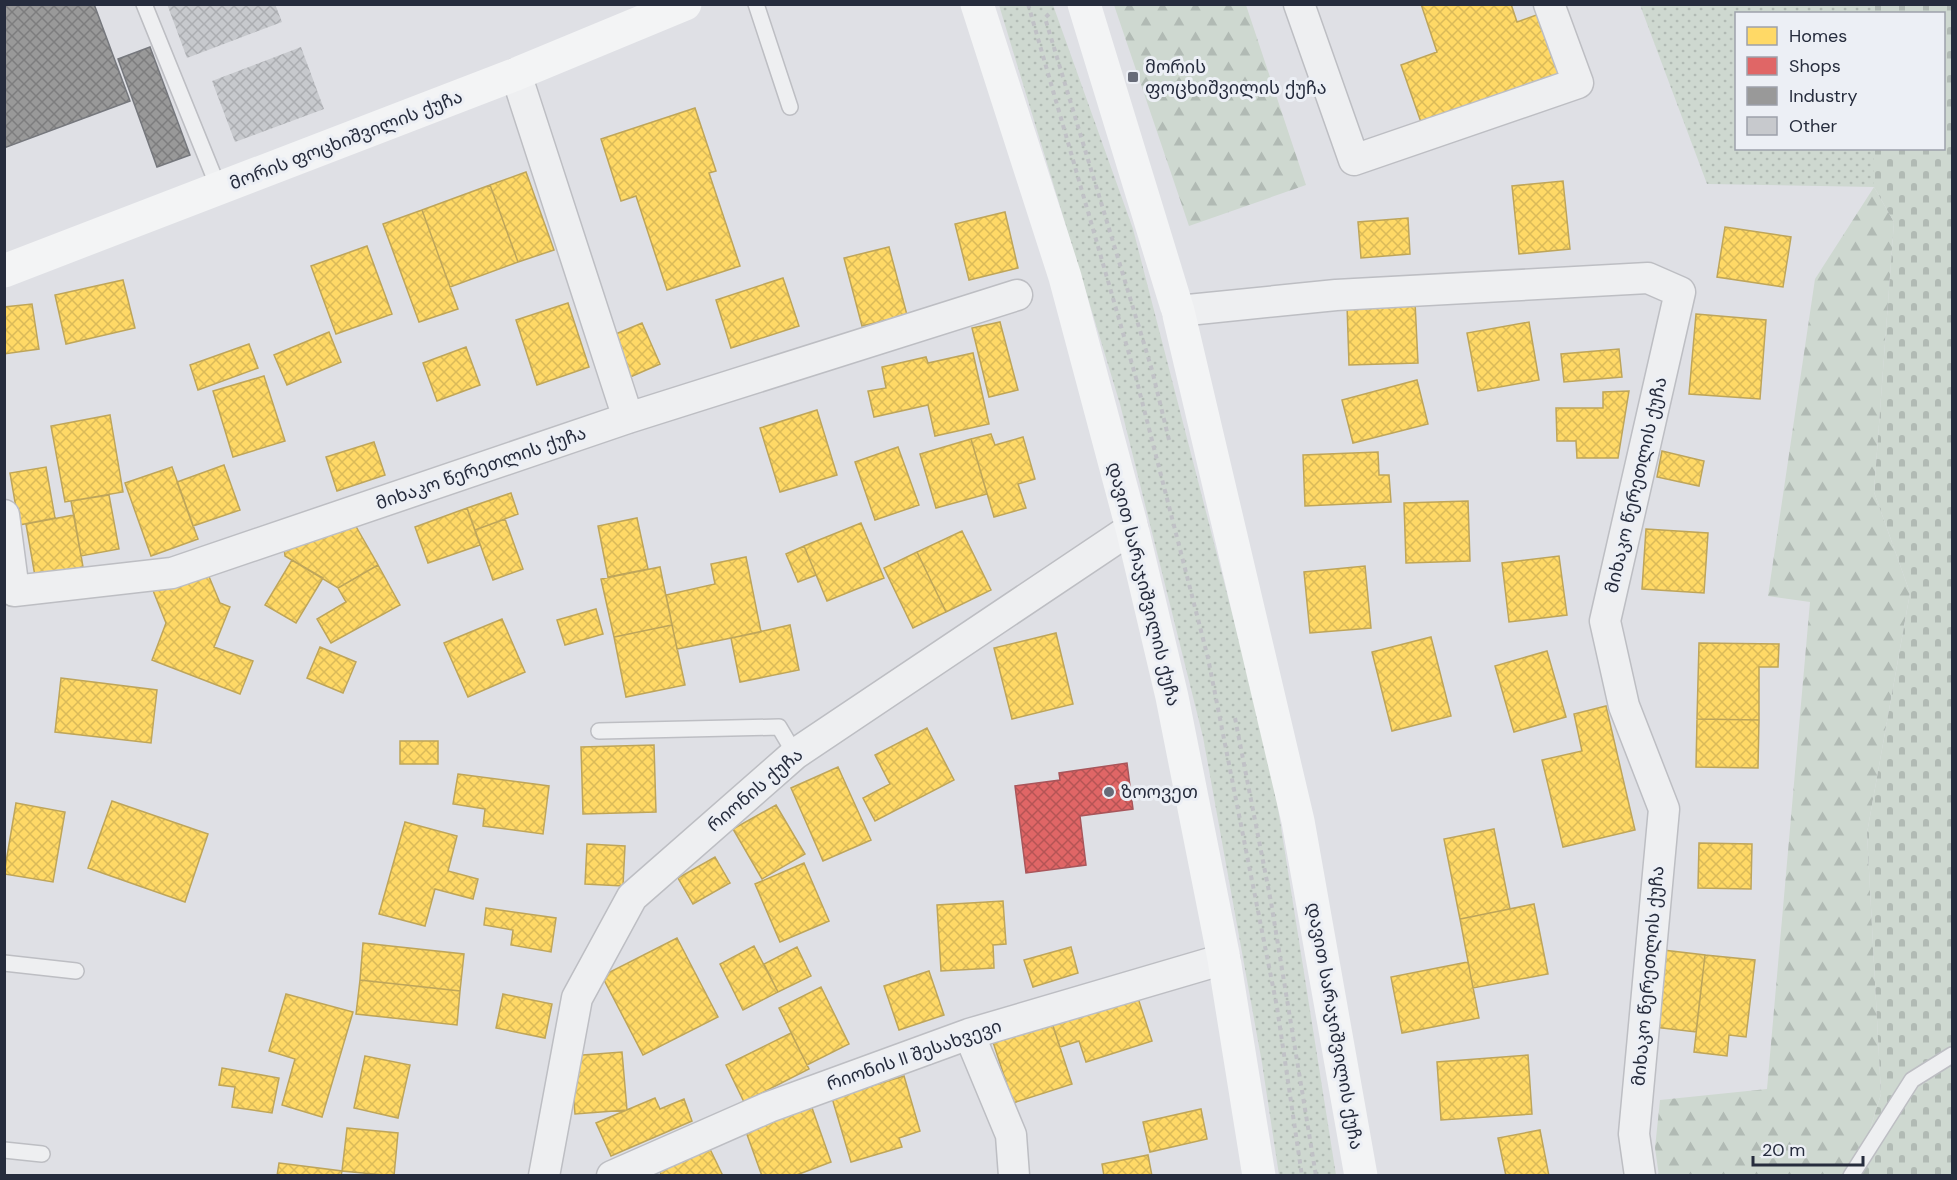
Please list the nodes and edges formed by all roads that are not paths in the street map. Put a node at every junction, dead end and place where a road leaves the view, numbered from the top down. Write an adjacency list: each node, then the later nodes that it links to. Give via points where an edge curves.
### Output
1 (144, 4): 10 (lane)
2 (685, 4): 8 (main road, მორის ფოცხიშვილის ქუჩა)
3 (756, 4): 9 (lane)
4 (977, 4): 16 (main road, დავით სარაჯიშვილის ქუჩა, via 1065,277)
5 (1084, 4): 13 (main road, დავით სარაჯიშვილის ქუჩა)
6 (1299, 4): 7 (street, via 1354,160 1578,82)
7 (1550, 4)
8 (516, 74): 10 (main road, მორის ფოცხიშვილის ქუჩა); 14 (street)
9 (790, 107)
10 (219, 189): 11 (main road, მორის ფოცხიშვილის ქუჩა)
11 (4, 272)
12 (1017, 295): 14 (street, მიხაკო წერეთლის ქუჩა)
13 (1178, 311): 30 (main road, დავით სარაჯიშვილის ქუჩა, via 1298,821); 31 (street, მიხაკო წერეთლის ქუჩა, via 1336,295 1648,278 1680,292 1605,621 1624,706 1664,809 1634,1134)
14 (628, 418): 15 (street, მიხაკო წერეთლის ქუჩა, via 172,573 14,591)
15 (4, 515)
16 (1132, 528): 18 (street, რიონის ქუჩა); 19 (main road, დავით სარაჯიშვილის ქუჩა, via 1172,697)
17 (599, 731): 18 (lane, via 779,727)
18 (795, 754): 26 (street, რიონის ქუჩა, via 632,897 577,998)
19 (1224, 959): 22 (street, რიონის II შესახვევი); 29 (main road, დავით სარაჯიშვილის ქუჩა)
20 (4, 963): 21 (lane)
21 (76, 971)
22 (969, 1034): 27 (street, რიონის II შესახვევი, via 769,1107); 28 (street, via 1011,1135)
23 (1953, 1055): 32 (lane, via 1912,1080)
24 (4, 1150): 25 (lane)
25 (42, 1154)
26 (544, 1176)
27 (612, 1176)
28 (1014, 1176)
29 (1259, 1176)
30 (1361, 1176)
31 (1640, 1176)
32 (1851, 1176)

